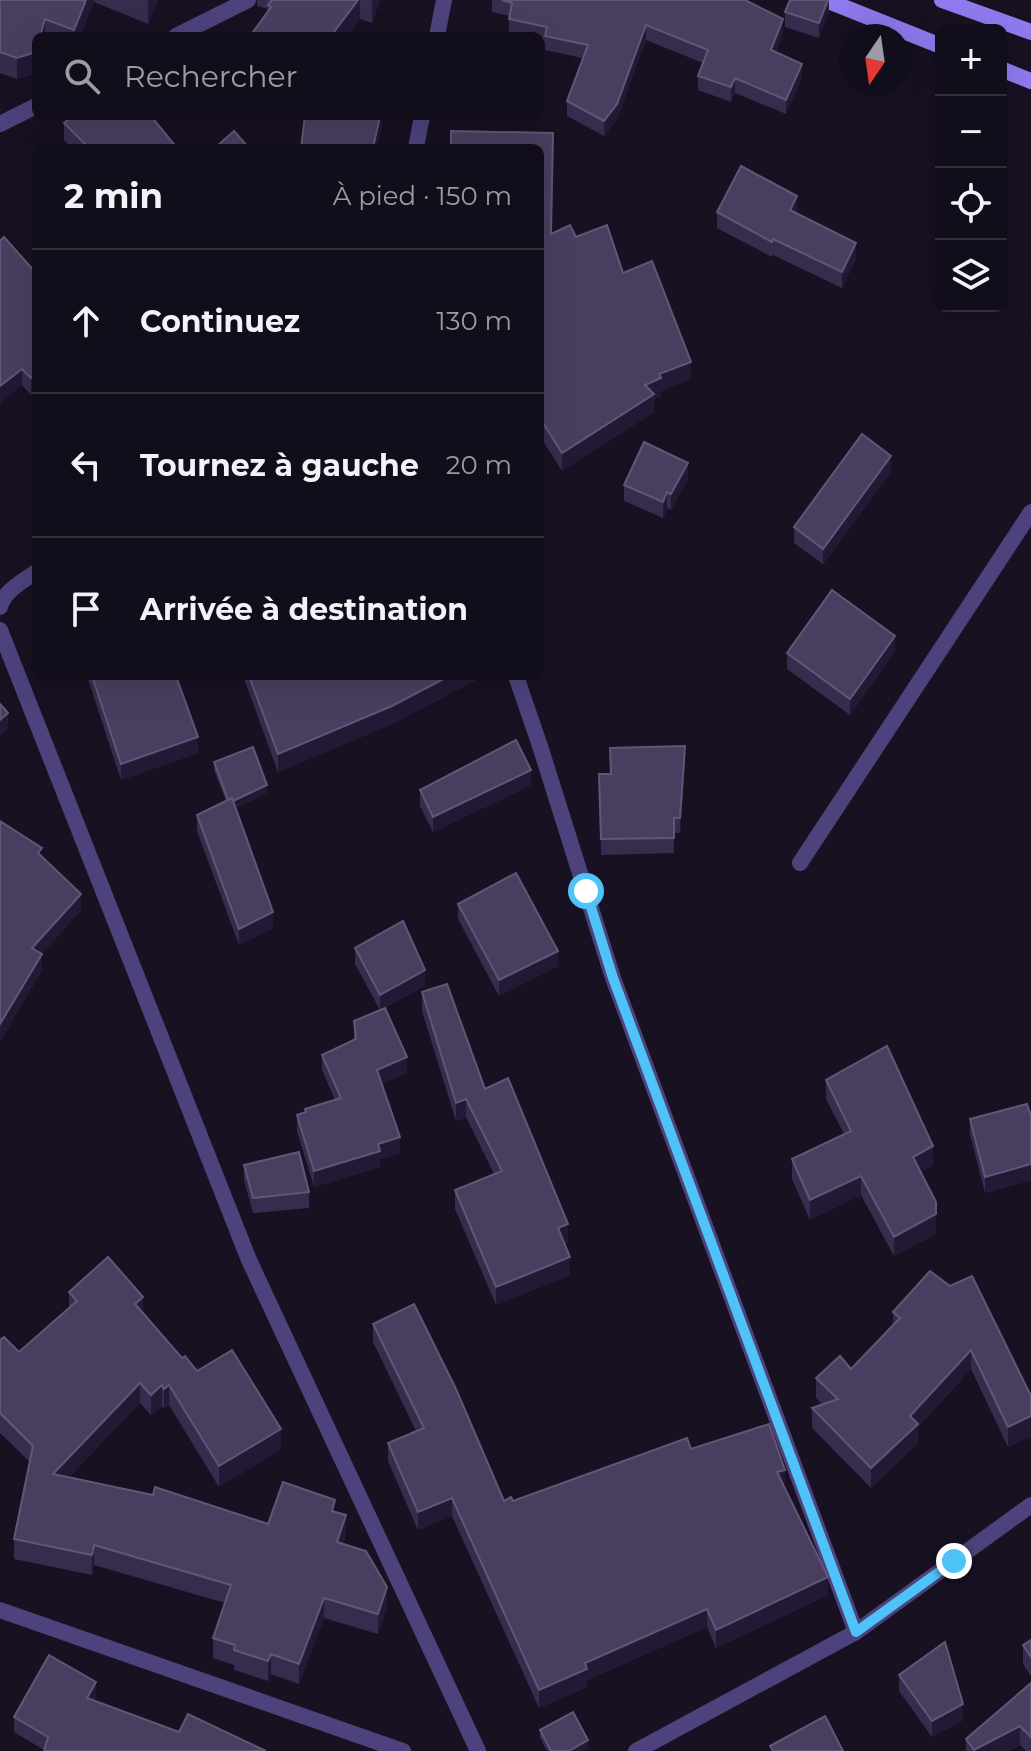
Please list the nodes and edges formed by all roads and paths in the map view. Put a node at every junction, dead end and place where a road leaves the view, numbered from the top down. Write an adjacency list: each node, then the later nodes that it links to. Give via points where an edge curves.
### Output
1 (248, 0): 5 (street)
2 (444, 0): 6 (street)
3 (826, 0): 8 (main road)
4 (942, 0): 7 (main road)
5 (184, 32)
6 (438, 32)
7 (1031, 32)
8 (935, 44)
9 (1007, 71): 10 (main road)
10 (1031, 81)
11 (32, 108): 13 (street)
12 (421, 120): 14 (street)
13 (0, 124)
14 (417, 144)
15 (1031, 512): 20 (street)
16 (32, 575): 17 (street)
17 (0, 607)
18 (0, 630): 25 (street, via 249,1260)
19 (517, 680): 23 (street, via 613,978)
20 (800, 863)
21 (1031, 1505): 23 (street)
22 (0, 1610): 24 (street)
23 (856, 1632): 26 (street)
24 (403, 1751)
25 (478, 1751)
26 (636, 1751)

